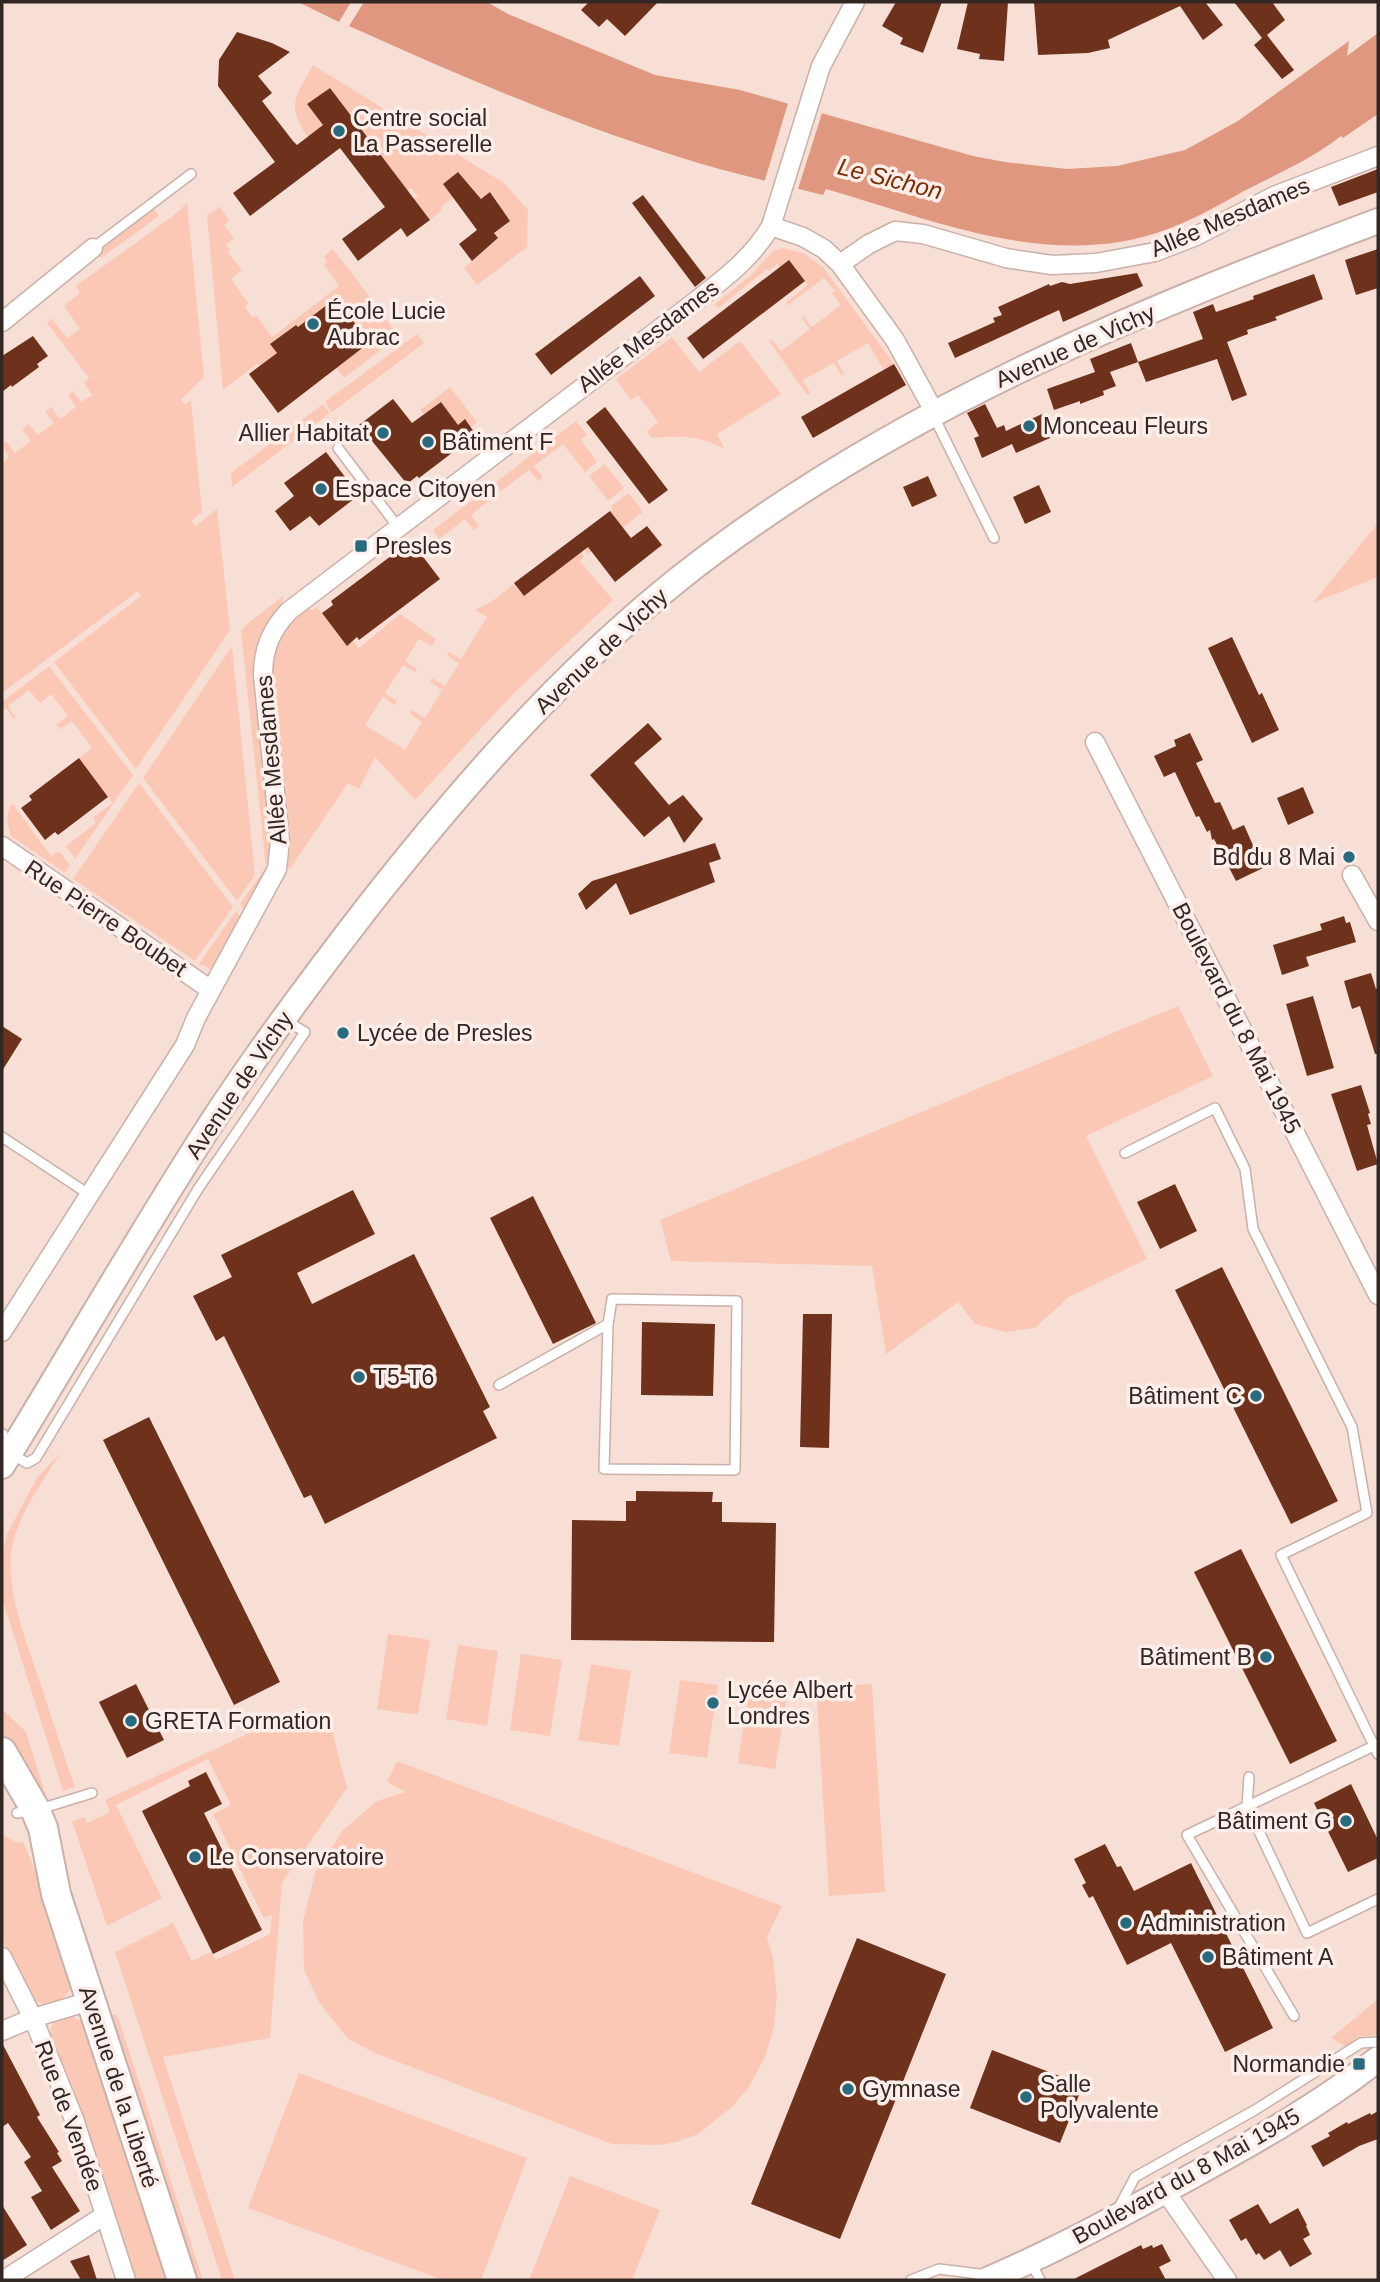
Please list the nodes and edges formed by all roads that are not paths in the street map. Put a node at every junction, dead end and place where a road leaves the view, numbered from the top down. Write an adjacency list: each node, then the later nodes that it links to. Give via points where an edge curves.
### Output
1 (855, 2): 5 (street, via 821,66)
2 (1378, 156): 7 (street, Allée Mesdames, via 1274,196 1155,252 1096,263 1052,265 895,231)
3 (191, 174): 6 (lane)
4 (1378, 221): 9 (main road, Avenue de Vichy, via 1075,344)
5 (771, 226): 7 (street, via 803,237); 11 (street, Allée Mesdames, via 759,246 727,276)
6 (93, 248): 8 (street)
7 (840, 264): 9 (street, via 895,340)
8 (2, 322)
9 (935, 413): 12 (lane); 18 (main road, Avenue de Vichy, via 762,518 681,578 598,649 518,729 424,836)
10 (338, 448): 11 (lane)
11 (398, 527): 17 (street, Allée Mesdames, via 289,611 269,640 262,675 279,855 272,881)
12 (994, 538)
13 (1095, 742): 22 (street, Boulevard du 8 Mai 1945)
14 (2, 846): 17 (street, Rue Pierre Boubet)
15 (1352, 875): 16 (street)
16 (1378, 921)
17 (211, 989): 21 (street, Allée Mesdames, via 185,1045)
18 (284, 1019): 26 (main road, Avenue de Vichy, via 214,1119 64,1363); 26 (lane, via 305,1032 198,1189 36,1458 26,1463)
19 (2, 1137): 21 (lane)
20 (1125, 1153): 27 (lane, via 1215,1108 1245,1169 1253,1228 1352,1427 1367,1513 1281,1555)
21 (90, 1195): 24 (street, Allée Mesdames)
22 (1378, 1295)
23 (608, 1324): 23 (lane, via 612,1299 737,1301 735,1470 604,1469); 25 (lane)
24 (2, 1332)
25 (499, 1385)
26 (4, 1447)
27 (1377, 1748): 32 (lane)
28 (2, 1752): 33 (main road, Avenue de la Liberté)
29 (1249, 1777): 32 (lane)
30 (2, 1783): 33 (main road, Avenue de la Liberté)
31 (92, 1793): 33 (lane)
32 (1247, 1806): 34 (lane, via 1307,1933); 37 (lane, via 1187,1835)
33 (26, 1811): 36 (main road, Avenue de la Liberté, via 43,1828 56,1894)
34 (1378, 1899)
35 (2, 1957): 38 (street, Rue de Vendée)
36 (90, 2001): 38 (street); 49 (main road, Avenue de la Liberté)
37 (1294, 2016)
38 (33, 2018): 39 (street); 43 (street, Rue de Vendée, via 74,2119)
39 (2, 2031)
40 (1378, 2042): 44 (lane, via 1361,2043 1255,2110 1135,2177)
41 (1378, 2059): 42 (main road, Boulevard du 8 Mai 1945, via 1257,2140)
42 (1165, 2191): 44 (main road, Boulevard du 8 Mai 1945); 51 (street)
43 (105, 2215): 47 (street); 48 (street, Rue de Vendée)
44 (1112, 2220): 45 (main road, Boulevard du 8 Mai 1945)
45 (1035, 2270): 46 (main road, Boulevard du 8 Mai 1945)
46 (991, 2278): 50 (lane, via 939,2269)
47 (4, 2280)
48 (126, 2280)
49 (182, 2280)
50 (911, 2280)
51 (1227, 2280)

